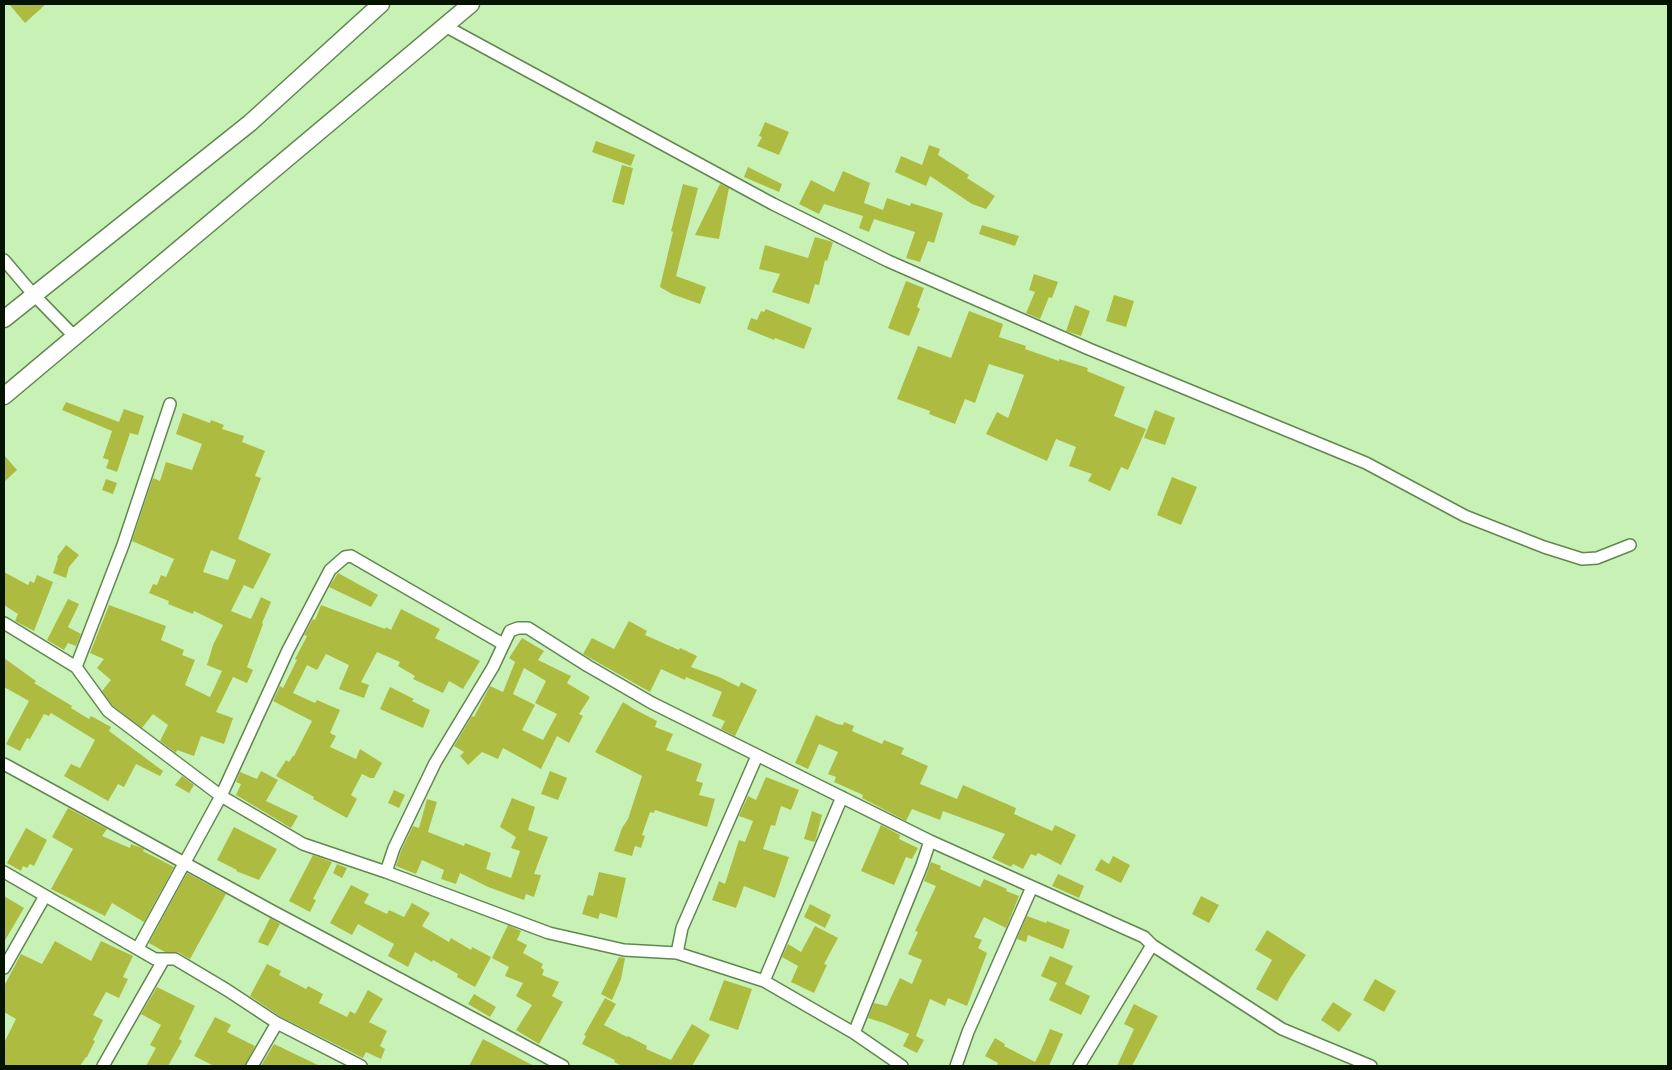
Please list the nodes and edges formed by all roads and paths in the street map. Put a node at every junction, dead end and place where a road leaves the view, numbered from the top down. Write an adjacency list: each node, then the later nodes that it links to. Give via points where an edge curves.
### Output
1 (380, 4): 5 (main road, via 250,123)
2 (471, 4): 3 (main road)
3 (445, 26): 7 (main road); 10 (street, via 764,200 888,261 1366,463 1465,516 1582,559 1597,558)
4 (4, 260): 5 (street)
5 (33, 294): 6 (main road); 7 (street)
6 (4, 319)
7 (74, 337): 8 (main road)
8 (4, 396)
9 (170, 404): 13 (street, via 123,545)
10 (1630, 545)
11 (4, 623): 13 (street)
12 (503, 644): 14 (street, via 510,631 528,628 652,703); 16 (street, via 351,556 345,557 330,570 288,650); 21 (street, via 493,667 436,763 394,848)
13 (76, 667): 16 (street, via 108,711)
14 (757, 756): 17 (street); 26 (street, via 682,928)
15 (4, 764): 19 (street)
16 (221, 796): 19 (street); 21 (street, via 304,844)
17 (842, 797): 18 (street); 29 (street)
18 (930, 842): 22 (street); 31 (street)
19 (186, 863): 25 (street); 35 (street)
20 (4, 872): 23 (street)
21 (386, 872): 26 (street, via 549,932 624,950)
22 (1032, 886): 24 (street, via 1144,938); 37 (street)
23 (45, 896): 25 (street); 28 (street)
24 (1152, 945): 38 (street); 39 (street, via 1282,1029)
25 (138, 948): 27 (street, via 155,959)
26 (677, 953): 29 (street)
27 (164, 959): 30 (street, via 174,959); 32 (street)
28 (4, 968)
29 (764, 981): 31 (street)
30 (276, 1023): 33 (street); 34 (street)
31 (854, 1033): 36 (street)
32 (102, 1066)
33 (252, 1066)
34 (361, 1066)
35 (563, 1066)
36 (902, 1066)
37 (956, 1066)
38 (1079, 1066)
39 (1371, 1066)

